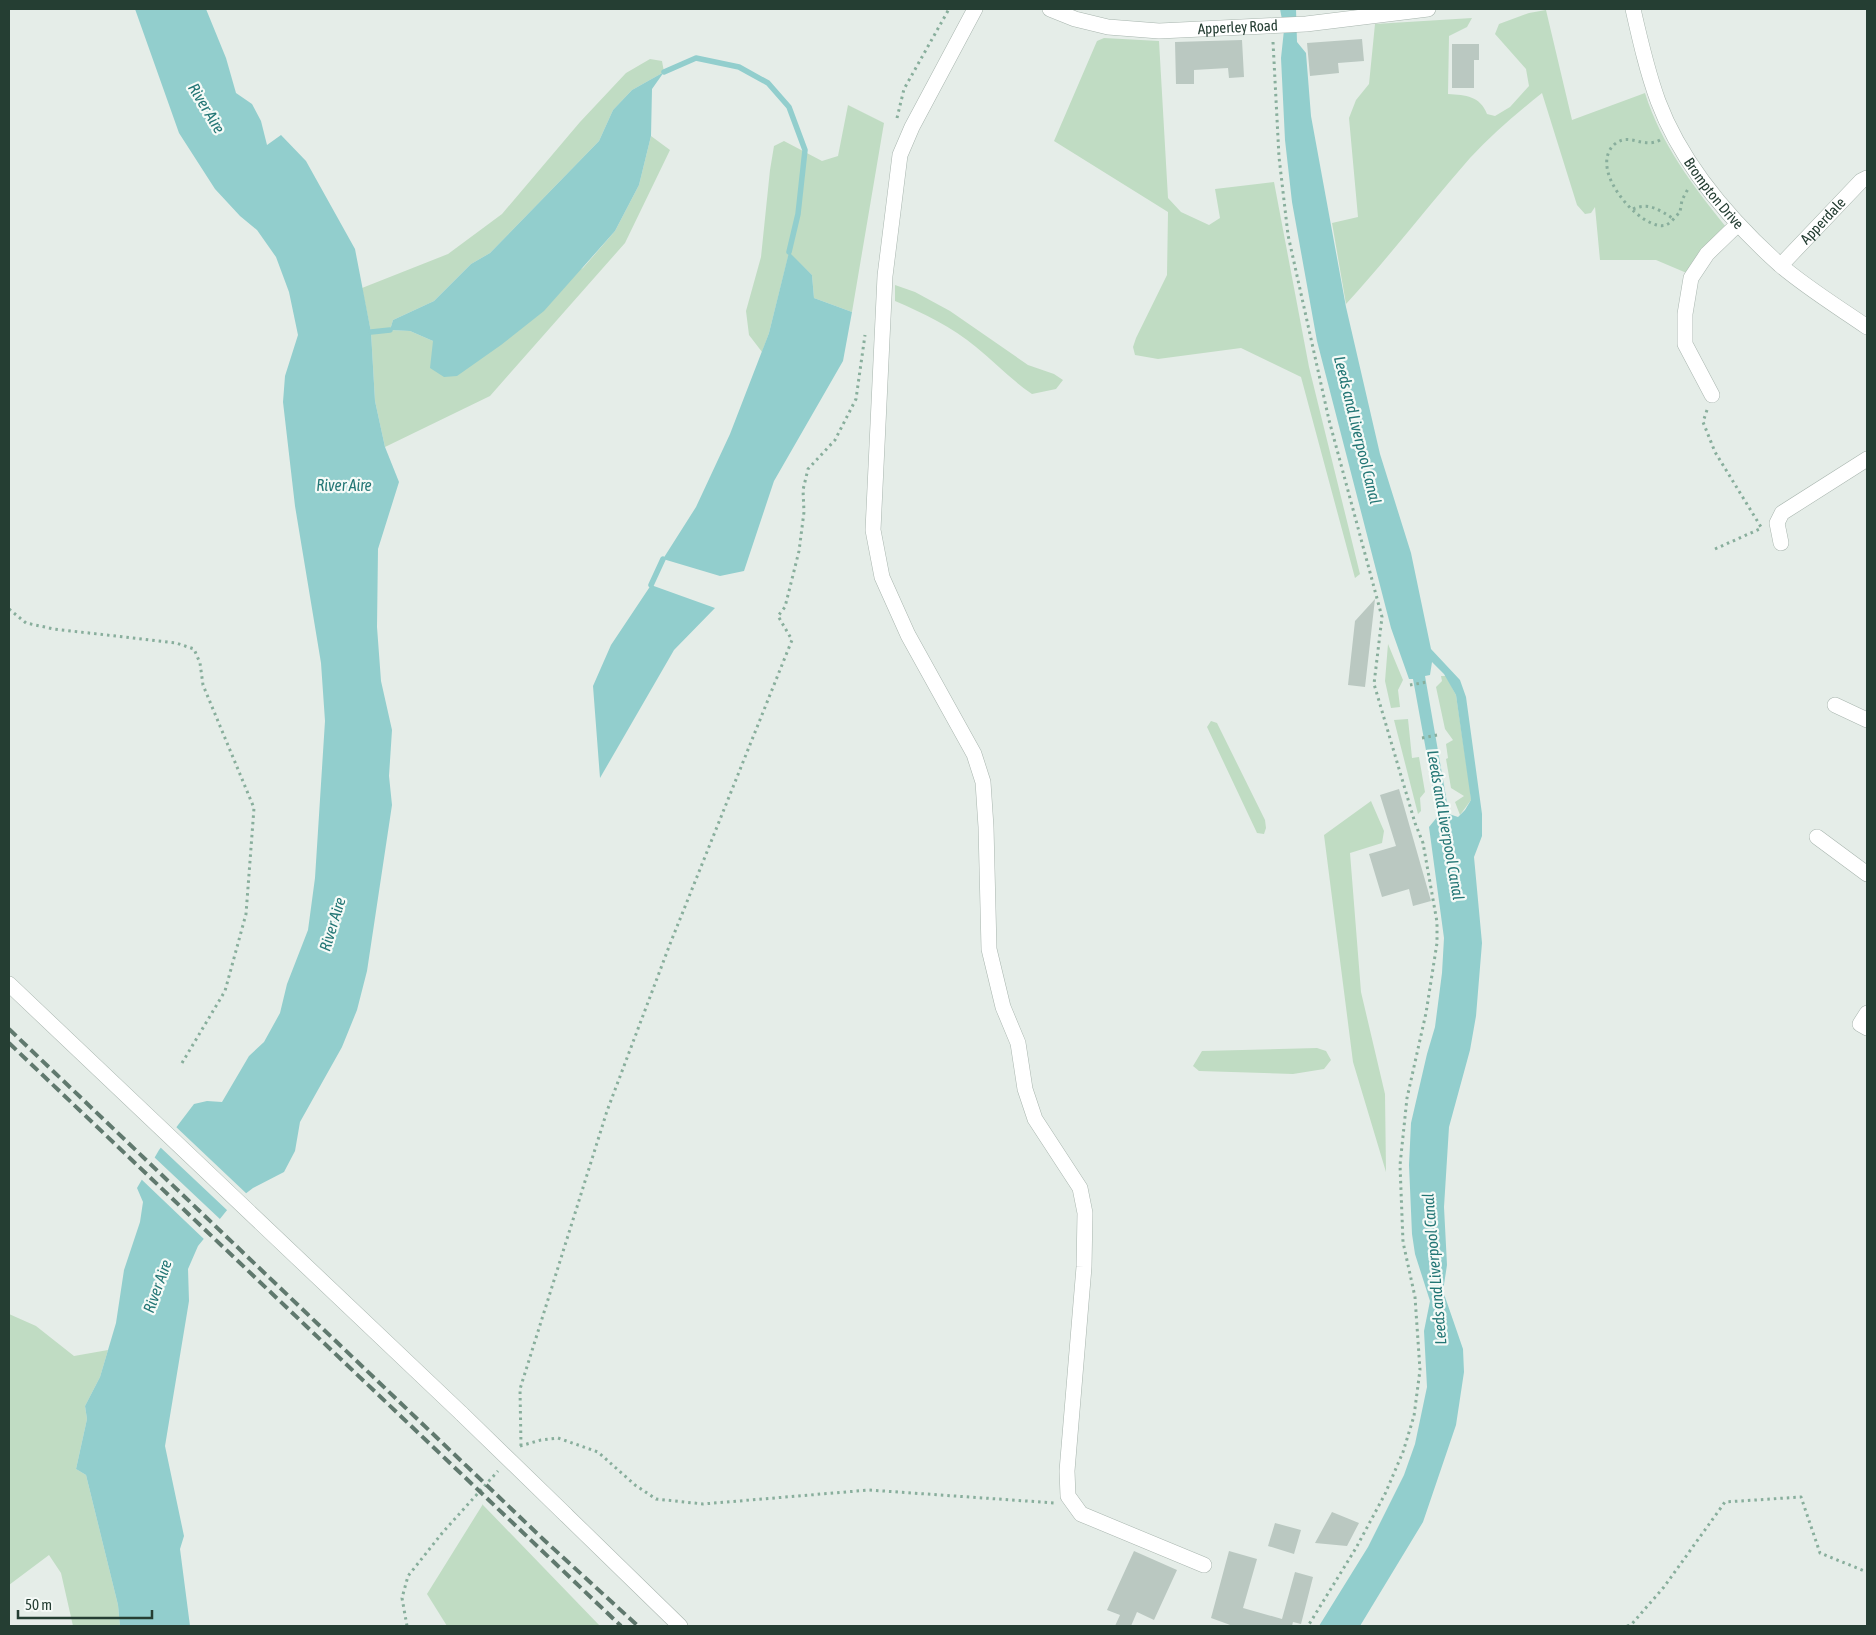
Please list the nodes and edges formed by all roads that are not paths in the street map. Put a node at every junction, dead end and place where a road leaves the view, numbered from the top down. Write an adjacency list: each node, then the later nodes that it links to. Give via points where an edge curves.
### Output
1 (975, 9): 18 (street, via 900,155 885,276 873,530 886,585 908,635 974,754 983,782 989,949 1003,1007 1018,1043 1025,1089 1035,1120 1080,1188 1085,1213 1084,1267 1067,1471 1068,1496 1081,1514)
2 (1050, 9): 5 (street, Apperley Road, via 1075,19 1135,30 1306,24)
3 (1428, 9): 5 (street, Apperley Road)
4 (1634, 9): 7 (street, Brompton Drive, via 1640,42 1658,101 1672,131 1702,178)
5 (1407, 10)
6 (1867, 178): 8 (street, Apperdale)
7 (1738, 224): 8 (street, Brompton Drive); 10 (street, via 1707,254 1691,278 1684,314 1686,344)
8 (1781, 265): 9 (street, Brompton Drive)
9 (1867, 327)
10 (1712, 395)
11 (1867, 459): 12 (street, via 1782,512 1777,523)
12 (1780, 543)
13 (1835, 705): 14 (street)
14 (1867, 720)
15 (1817, 837): 16 (street)
16 (1867, 874)
17 (9, 984): 19 (street, bridge)
18 (1204, 1565)
19 (680, 1626)

